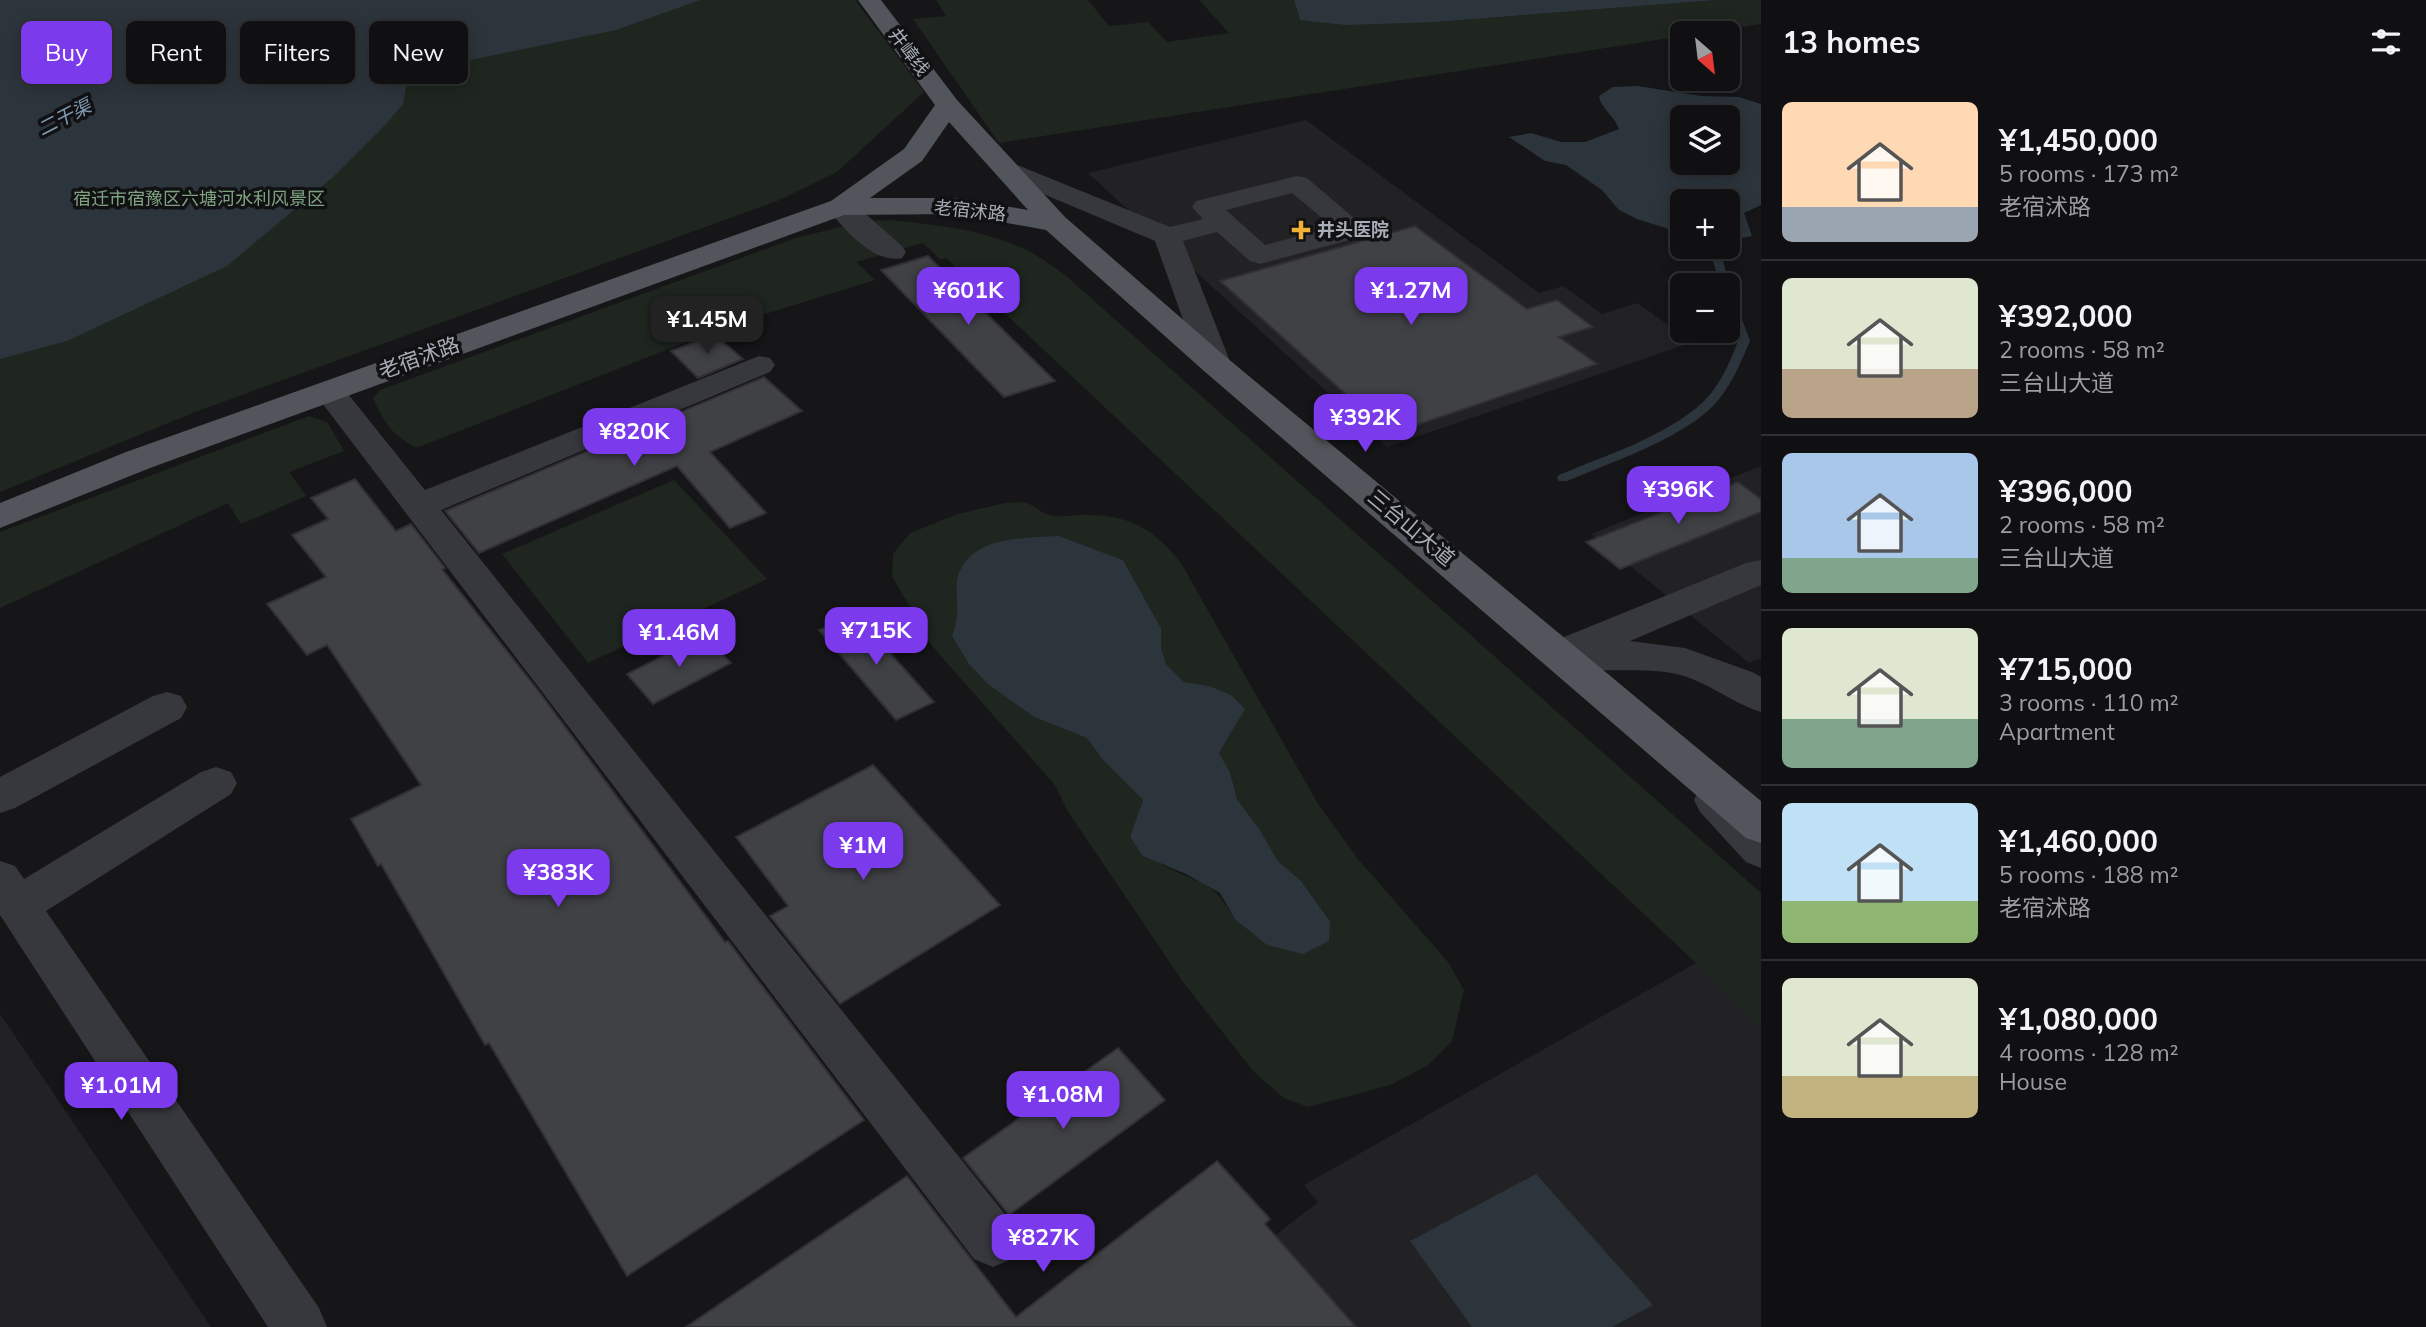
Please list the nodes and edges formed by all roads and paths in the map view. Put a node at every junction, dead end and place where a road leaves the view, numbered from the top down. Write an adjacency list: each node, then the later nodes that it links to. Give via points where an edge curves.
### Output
1 (869, 0): 2 (main road, 井嶂线)
2 (948, 104): 3 (main road, 三台山大道); 4 (main road, 老宿沭路, via 913,155)
3 (1005, 168): 6 (main road, 三台山大道); 7 (street)
4 (842, 207): 6 (main road, 老宿沭路, via 957,206); 8 (street); 11 (main road, 老宿沭路)
5 (1223, 222): 7 (street)
6 (1055, 223): 9 (main road, 三台山大道)
7 (1167, 236): 9 (street)
8 (892, 252)
9 (1215, 364): 15 (main road, 三台山大道)
10 (759, 365): 12 (street)
11 (328, 391): 12 (street); 13 (main road, 老宿沭路)
12 (419, 506): 24 (street)
13 (0, 516)
14 (1759, 572): 15 (street)
15 (1561, 654): 16 (street, via 1660,657 1710,671); 18 (main road, 三台山大道)
16 (1761, 697)
17 (167, 707): 20 (street)
18 (1662, 742): 21 (main road, 三台山大道); 22 (street)
19 (216, 783): 23 (street)
20 (0, 796)
21 (1761, 825)
22 (1761, 850)
23 (9, 892): 25 (street)
24 (993, 1241)
25 (300, 1327)

